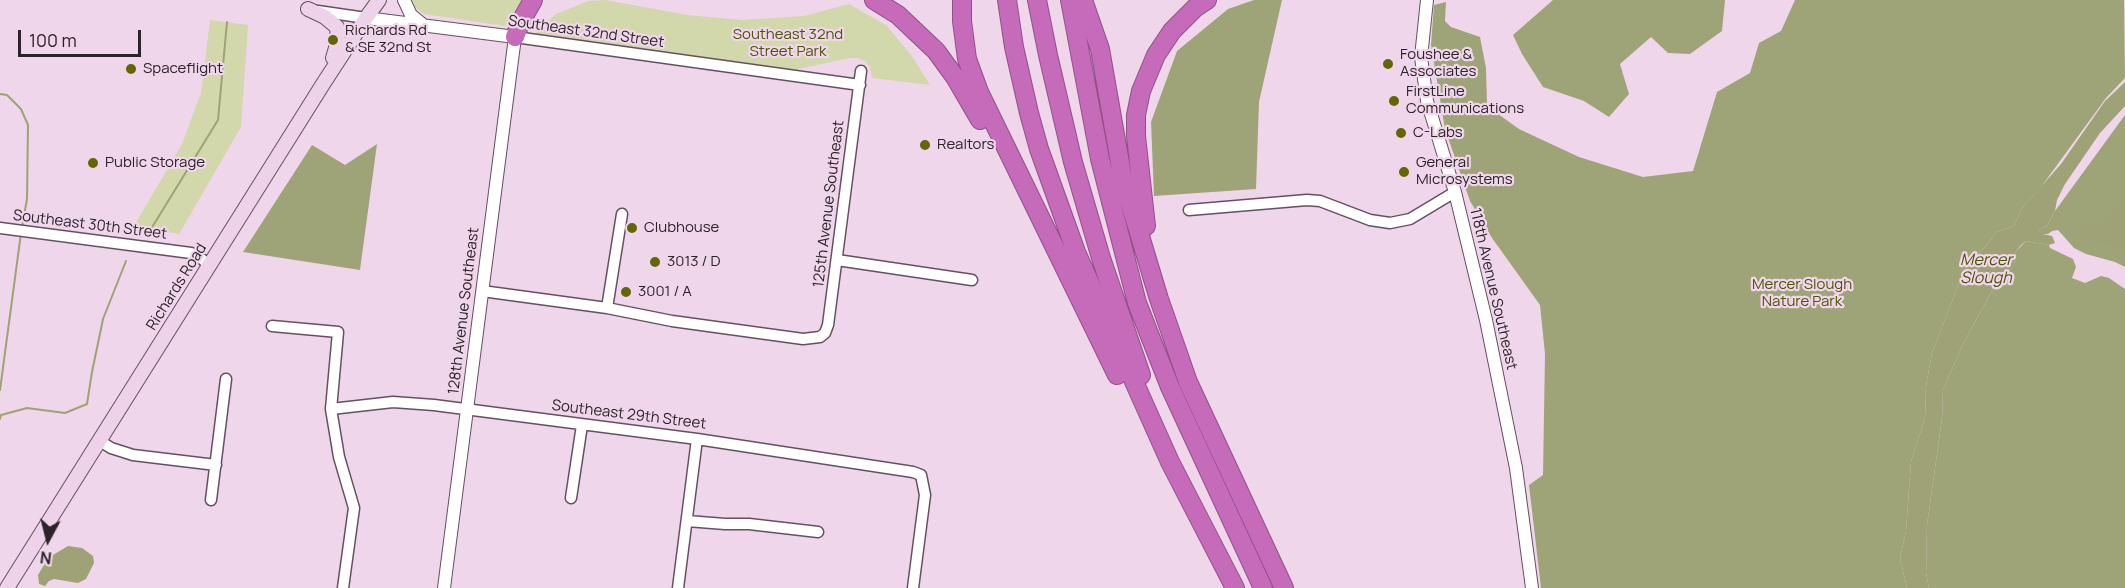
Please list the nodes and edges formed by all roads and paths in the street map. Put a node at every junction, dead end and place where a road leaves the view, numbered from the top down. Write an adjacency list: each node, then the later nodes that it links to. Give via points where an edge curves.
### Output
1 (404, 0): 14 (street, via 411,15)
2 (533, 0): 15 (highway)
3 (874, 0): 28 (highway, via 918,33 955,77)
4 (962, 0): 28 (highway, via 967,59 979,92)
5 (1007, 0): 37 (highway, via 1029,113 1062,215 1090,288)
6 (1037, 0): 37 (highway, via 1073,162)
7 (1070, 0): 50 (highway, via 1100,159 1137,303 1170,387)
8 (1083, 0): 27 (highway, via 1103,61 1123,180)
9 (1207, 0): 27 (highway, via 1172,31 1156,55 1141,91 1137,115 1137,159)
10 (1427, 0): 19 (street, 118th Avenue Southeast, via 1421,49 1424,83)
11 (379, 1): 13 (main road, Richards Road)
12 (308, 9): 13 (street, Southeast 32nd Street); 17 (main road, via 337,27 338,41)
13 (366, 18): 14 (street, Southeast 32nd Street); 17 (main road, Richards Road)
14 (422, 24): 15 (street, Southeast 32nd Street)
15 (515, 37): 18 (street, Southeast 32nd Street); 26 (street, 128th Avenue Southeast)
16 (861, 71): 18 (street, 125th Avenue Southeast)
17 (322, 84): 24 (main road, Richards Road)
18 (860, 85): 23 (street, 125th Avenue Southeast)
19 (1455, 192): 20 (street, via 1410,219 1390,223 1307,200); 52 (street, 118th Avenue Southeast, via 1505,407)
20 (1189, 210)
21 (622, 214): 29 (street)
22 (0, 228): 24 (street, Southeast 30th Street, via 191,253)
23 (837, 260): 25 (street); 29 (street, 125th Avenue Southeast, via 828,326 820,337 803,339)
24 (209, 265): 36 (main road, Richards Road)
25 (972, 280)
26 (482, 291): 29 (street); 33 (street, 128th Avenue Southeast)
27 (1158, 299): 51 (highway, via 1188,382)
28 (1082, 306): 41 (highway, via 1138,414)
29 (607, 308)
30 (272, 326): 32 (street, via 338,332)
31 (226, 379): 38 (street)
32 (332, 409): 33 (street, Southeast 29th Street, via 394,402); 45 (street, via 338,450 354,508)
33 (467, 409): 34 (street, Southeast 29th Street); 46 (street, 128th Avenue Southeast)
34 (582, 425): 35 (street, Southeast 29th Street); 39 (street)
35 (697, 439): 42 (street); 48 (street, Southeast 29th Street, via 921,475 925,495)
36 (100, 441): 38 (street, via 133,455); 44 (main road, Richards Road)
37 (1170, 462): 41 (highway)
38 (216, 465): 40 (street)
39 (572, 498)
40 (211, 500)
41 (1194, 507): 49 (highway)
42 (687, 521): 43 (street); 47 (street)
43 (818, 532)
44 (7, 588)
45 (343, 588)
46 (444, 588)
47 (678, 588)
48 (914, 588)
49 (1235, 588)
50 (1263, 588)
51 (1284, 588)
52 (1532, 588)

